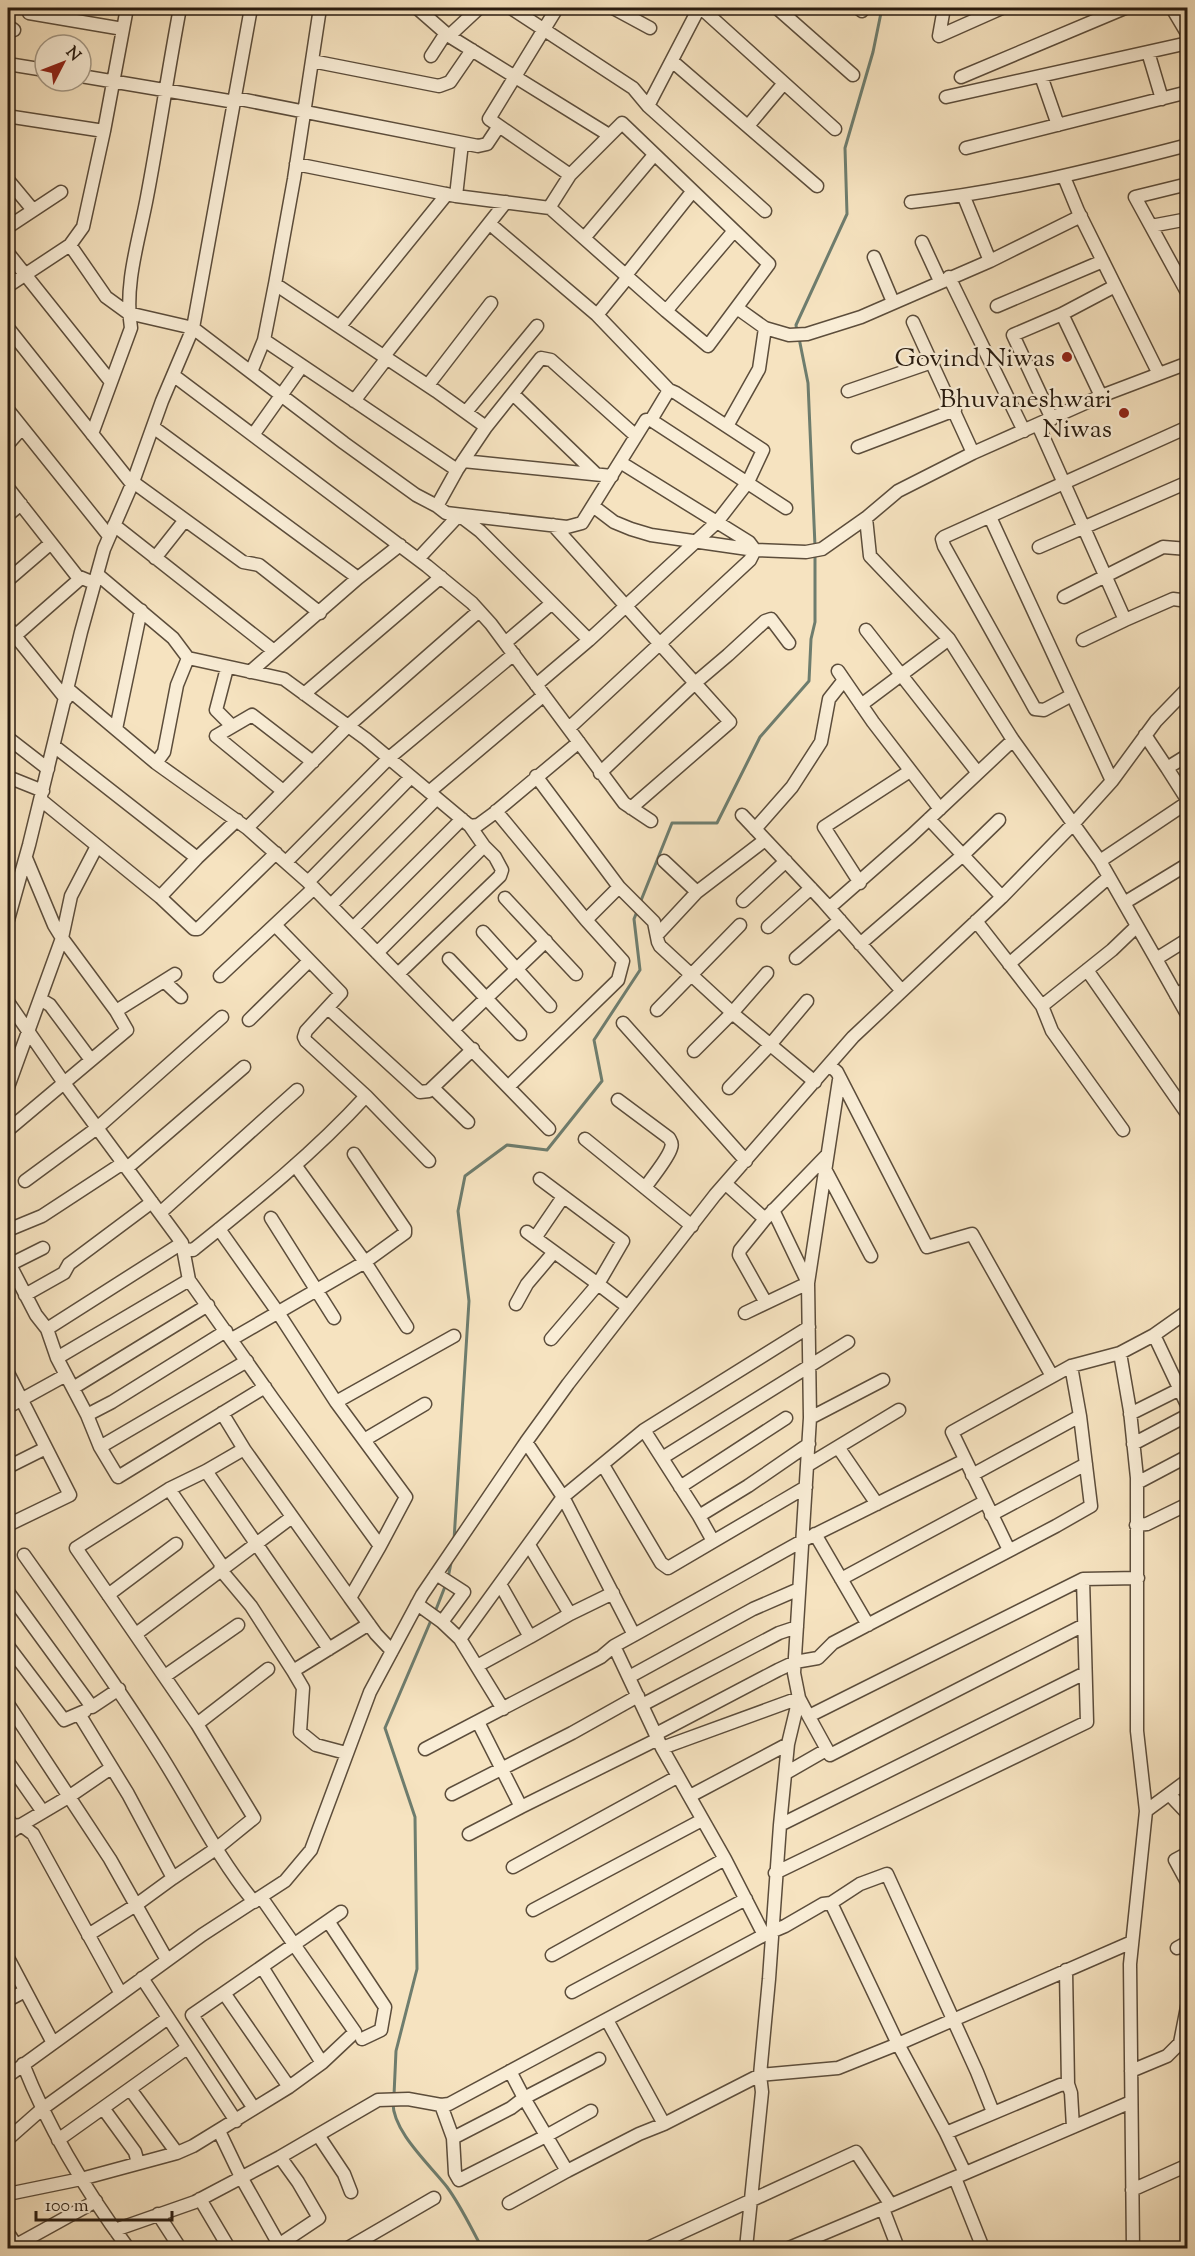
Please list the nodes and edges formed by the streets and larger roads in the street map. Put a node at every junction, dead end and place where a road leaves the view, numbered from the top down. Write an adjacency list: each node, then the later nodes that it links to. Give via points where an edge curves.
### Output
1 (127, 8): 18 (street)
2 (180, 8): 37 (street)
3 (251, 8): 41 (street)
4 (320, 8): 26 (street)
5 (417, 8): 20 (street)
6 (479, 8): 20 (street)
7 (511, 8): 19 (street)
8 (557, 8): 19 (street)
9 (613, 8): 17 (street)
10 (700, 8): 27 (street); 36 (street)
11 (777, 8): 30 (street)
12 (1002, 8): 15 (street, via 939,36)
13 (1125, 8): 33 (street)
14 (1173, 8): 21 (street)
15 (946, 9)
16 (29, 13): 18 (street)
17 (650, 28)
18 (123, 29): 35 (street)
19 (543, 30): 31 (street); 42 (street, via 633,88)
20 (447, 34): 23 (street); 25 (street)
21 (1188, 35)
22 (1188, 43): 24 (street)
23 (472, 50): 26 (street, via 450,81 439,86); 31 (street)
24 (1148, 51): 32 (street); 40 (street)
25 (431, 56)
26 (312, 61): 43 (street)
27 (672, 61): 42 (street); 47 (street)
28 (8, 64): 29 (street)
29 (33, 68)
30 (853, 75)
31 (514, 76): 46 (street, via 489,119); 50 (street)
32 (1041, 76): 39 (street); 45 (street)
33 (961, 77)
34 (93, 78): 35 (street)
35 (114, 82): 37 (street); 49 (street)
36 (784, 83): 47 (street); 48 (street)
37 (164, 90): 41 (street); 95 (street, via 130,279)
38 (1188, 92): 40 (street)
39 (946, 97)
40 (1162, 99): 45 (street)
41 (235, 100): 43 (street); 102 (street)
42 (648, 106): 69 (street)
43 (304, 113): 51 (street); 55 (street)
44 (9, 116): 49 (street)
45 (1058, 125): 53 (street)
46 (499, 126): 51 (street, via 484,146); 56 (street)
47 (748, 126): 60 (street)
48 (835, 129)
49 (104, 131): 78 (street, via 83,227)
50 (609, 135): 54 (street, via 622,123); 56 (street)
51 (462, 143): 63 (street)
52 (1188, 145): 57 (street)
53 (966, 148)
54 (654, 155): 62 (street); 76 (street)
55 (296, 164): 63 (street); 86 (street)
56 (570, 175): 67 (street)
57 (1064, 177): 64 (street); 70 (street)
58 (8, 180): 68 (street)
59 (1188, 184): 73 (street, via 1135,197)
60 (817, 186)
61 (61, 192): 68 (street)
62 (692, 192): 75 (street); 84 (street)
63 (452, 195): 65 (street); 99 (street)
64 (964, 197): 66 (street); 81 (street)
65 (506, 202): 67 (street); 72 (street)
66 (910, 202)
67 (549, 208): 76 (street)
68 (33, 210): 74 (street)
69 (765, 212)
70 (1081, 216): 81 (street); 82 (street)
71 (1188, 219): 73 (street)
72 (490, 224): 97 (street); 105 (street)
73 (1151, 226): 89 (street)
74 (8, 227)
75 (733, 232): 93 (street, via 769,264); 94 (street)
76 (585, 237): 84 (street)
77 (922, 242): 85 (street)
78 (70, 245): 83 (street); 95 (street, via 106,297)
79 (8, 253): 83 (street)
80 (874, 257): 90 (street)
81 (990, 261): 85 (street)
82 (1102, 261): 88 (street); 92 (street)
83 (24, 274): 87 (street); 112 (street)
84 (627, 276): 94 (street); 97 (street)
85 (945, 279): 90 (street); 131 (street)
86 (276, 284): 99 (street); 104 (street)
87 (8, 286)
88 (1115, 286): 96 (street); 110 (street)
89 (1188, 294)
90 (893, 302): 103 (street, via 807,334)
91 (491, 303): 113 (street)
92 (998, 306)
93 (737, 308): 94 (street, via 708,346); 103 (street)
94 (666, 311)
95 (128, 313): 102 (street); 112 (street, via 131,328)
96 (1062, 314): 118 (street); 123 (street, via 1013,335)
97 (597, 315): 114 (street)
98 (913, 322): 106 (street)
99 (340, 326): 105 (street)
100 (537, 326): 122 (street)
101 (8, 328): 132 (street)
102 (193, 328): 109 (street); 111 (street)
103 (765, 328): 126 (street, via 759,369)
104 (264, 340): 108 (street); 109 (street)
105 (385, 357): 113 (street); 119 (street)
106 (932, 362): 115 (street); 121 (street)
107 (1188, 363): 110 (street)
108 (302, 366): 117 (street); 119 (street)
109 (251, 372): 117 (street)
110 (1159, 374): 118 (street)
111 (173, 375): 127 (street); 133 (street)
112 (111, 382): 132 (street)
113 (428, 385): 122 (street)
114 (669, 390): 124 (street); 126 (street)
115 (848, 391)
116 (513, 394): 128 (street); 134 (street, via 541,358 551,360); 140 (street)
117 (281, 395): 133 (street); 148 (street, via 416,495)
118 (1101, 396): 123 (street)
119 (354, 401): 139 (street)
120 (8, 410): 130 (street)
121 (955, 410): 136 (street); 137 (street)
122 (466, 412): 128 (street)
123 (1052, 419): 125 (street)
124 (651, 420): 134 (street, via 646,420); 144 (street)
125 (1038, 425): 131 (street); 145 (street)
126 (727, 426): 144 (street, via 763,450)
127 (153, 427): 143 (street); 170 (street)
128 (486, 427): 139 (street)
129 (1188, 427): 145 (street)
130 (22, 428): 135 (street); 159 (street)
131 (1024, 431): 137 (street)
132 (92, 434): 143 (street)
133 (254, 435): 162 (street)
134 (636, 436): 138 (street)
135 (8, 444)
136 (858, 447)
137 (973, 453): 154 (street, via 898,491)
138 (620, 462): 141 (street); 156 (street)
139 (460, 466): 140 (street); 148 (street)
140 (595, 474): 141 (street)
141 (612, 476): 149 (street)
142 (1188, 482): 158 (street)
143 (132, 483): 155 (street); 159 (street)
144 (748, 483): 150 (street); 156 (street)
145 (1064, 484): 153 (street); 158 (street)
146 (8, 488): 147 (street)
147 (21, 504): 151 (street); 161 (street)
148 (437, 506): 152 (street, via 446,513)
149 (593, 506): 157 (street, via 582,524); 160 (street, via 631,529)
150 (786, 508)
151 (8, 515)
152 (459, 515): 157 (street); 167 (street); 176 (street)
153 (990, 517): 202 (street); 202 (street, via 944,537 944,546 1035,709 1044,710)
154 (866, 518): 165 (street, via 822,549); 184 (street, via 870,556)
155 (185, 520): 166 (street); 180 (street, via 243,562 259,565)
156 (717, 522): 160 (street); 165 (street)
157 (553, 525): 177 (street)
158 (1084, 528): 163 (street); 168 (street)
159 (112, 531): 166 (street); 172 (street)
160 (698, 540): 165 (street); 177 (street)
161 (51, 543): 169 (street); 173 (street)
162 (400, 545): 167 (street); 170 (street)
163 (1039, 547)
164 (1188, 549): 168 (street, via 1163,547)
165 (755, 550): 188 (street, via 750,560)
166 (155, 558): 190 (street)
167 (418, 559): 171 (street)
168 (1104, 576): 174 (street); 181 (street)
169 (81, 578): 172 (street); 183 (street)
170 (358, 578): 180 (street)
171 (441, 578): 179 (street); 200 (street)
172 (96, 579): 178 (street); 199 (street)
173 (8, 580)
174 (1064, 597)
175 (1188, 602): 181 (street, via 1173,599)
176 (552, 603): 185 (street); 187 (street)
177 (627, 606): 185 (street); 188 (street)
178 (141, 609): 192 (street); 207 (street)
179 (479, 611): 187 (street); 205 (street)
180 (320, 613): 190 (street)
181 (1125, 620): 186 (street)
182 (866, 630): 195 (street)
183 (10, 635): 199 (street)
184 (949, 639): 195 (street); 210 (street)
185 (589, 640): 197 (street)
186 (1083, 640)
187 (505, 643): 191 (street)
188 (659, 644): 196 (street); 206 (street)
189 (789, 644): 196 (street, via 771,619 765,621)
190 (274, 651): 194 (street)
191 (514, 654): 197 (street); 214 (street)
192 (188, 658): 193 (street); 216 (street, via 177,685 164,752)
193 (227, 668): 194 (street); 204 (street, via 216,710)
194 (250, 672): 200 (street, via 284,679)
195 (902, 676): 203 (street); 221 (street)
196 (695, 683): 220 (street); 230 (street, via 730,722)
197 (536, 685): 201 (street)
198 (1188, 688): 208 (street)
199 (67, 694): 207 (street); 212 (street)
200 (304, 694): 205 (street)
201 (544, 695): 206 (street); 228 (street)
202 (1072, 695): 225 (street)
203 (861, 705): 219 (street); 240 (street, via 841,676 829,699 821,742 792,787)
204 (232, 726): 215 (street, via 252,715); 226 (street, via 216,736)
205 (348, 726): 214 (street); 215 (street)
206 (569, 728): 211 (street)
207 (116, 729): 216 (street)
208 (1145, 735): 217 (street); 225 (street)
209 (8, 738): 218 (street)
210 (1014, 740): 221 (street); 238 (street)
211 (579, 742): 220 (street); 222 (street)
212 (54, 746): 218 (street); 247 (street)
213 (1188, 755): 217 (street)
214 (389, 758): 224 (street); 251 (street)
215 (313, 762): 226 (street)
216 (156, 763): 239 (street)
217 (1167, 768): 229 (street)
218 (48, 769): 227 (street)
219 (910, 771): 231 (street); 254 (street, via 824,827)
220 (600, 773): 230 (street)
221 (978, 773): 231 (street)
222 (536, 776): 232 (street); 256 (street)
223 (8, 777): 227 (street)
224 (411, 777): 228 (street); 255 (street)
225 (1112, 781): 238 (street)
226 (283, 791): 239 (street)
227 (42, 795): 242 (street); 246 (street)
228 (432, 796): 237 (street); 264 (street)
229 (1188, 801): 250 (street)
230 (631, 808): 236 (street)
231 (940, 809): 234 (street)
232 (496, 811): 237 (street, via 478,825); 267 (street)
233 (741, 815): 240 (street)
234 (929, 819): 245 (street); 254 (street)
235 (999, 820): 245 (street)
236 (651, 821)
237 (466, 822): 243 (street); 274 (street)
238 (1074, 823): 250 (street); 260 (street)
239 (242, 824): 244 (street); 247 (street)
240 (755, 829): 241 (street)
241 (765, 840): 249 (street); 258 (street)
242 (98, 846): 259 (street); 277 (street, via 71,896)
243 (484, 846): 281 (street); 291 (street, via 499,864 500,876)
244 (276, 853): 251 (street); 259 (street, via 198,929)
245 (963, 855): 260 (street); 280 (street)
246 (26, 858): 266 (street); 277 (street)
247 (197, 858): 259 (street)
248 (664, 861): 258 (street)
249 (786, 861): 257 (street); 262 (street)
250 (1100, 861): 253 (street)
251 (286, 862): 255 (street)
252 (1188, 864): 263 (street)
253 (1109, 877): 263 (street); 286 (street)
254 (860, 883): 265 (street)
255 (311, 885): 264 (street); 270 (street)
256 (619, 887): 267 (street); 276 (street, via 654,922)
257 (811, 888): 265 (street); 273 (street)
258 (697, 892): 276 (street)
259 (160, 897)
260 (1002, 897): 269 (street)
261 (506, 898): 279 (street)
262 (744, 901)
263 (1124, 903): 272 (street)
264 (331, 905): 274 (street)
265 (829, 908): 268 (street)
266 (8, 920)
267 (586, 920): 326 (street, via 623,961 621,974)
268 (840, 920): 280 (street); 282 (street)
269 (976, 921): 286 (street); 297 (street)
270 (275, 925): 285 (street); 294 (street)
271 (740, 925): 293 (street)
272 (1137, 926): 284 (street); 288 (street)
273 (768, 927)
274 (352, 928): 281 (street)
275 (483, 932): 287 (street)
276 (657, 935): 293 (street, via 660,946)
277 (63, 938): 301 (street); 308 (street)
278 (1188, 939): 284 (street)
279 (546, 941): 287 (street); 292 (street)
280 (860, 944): 297 (street)
281 (377, 953): 291 (street)
282 (796, 958)
283 (449, 959): 300 (street)
284 (1156, 959): 298 (street)
285 (309, 961): 306 (street, via 340,991); 312 (street)
286 (1009, 964): 305 (street)
287 (516, 970): 300 (street); 304 (street)
288 (1087, 970): 305 (street); 333 (street)
289 (767, 973): 309 (street)
290 (175, 974): 295 (street)
291 (398, 974): 314 (street)
292 (576, 974)
293 (693, 975): 307 (street); 309 (street)
294 (220, 976)
295 (164, 981): 299 (street); 308 (street)
296 (1188, 988): 298 (street)
297 (902, 991): 321 (street, via 853,1037)
298 (1176, 995): 310 (street)
299 (181, 997)
300 (486, 998): 314 (street); 316 (street)
301 (40, 999): 315 (street); 320 (street, via 50,1005)
302 (807, 1001): 317 (street)
303 (8, 1002): 315 (street)
304 (550, 1006)
305 (1042, 1006): 338 (street, via 1052,1031)
306 (328, 1008): 328 (street, via 416,1091 425,1093); 331 (street, via 304,1037)
307 (657, 1010)
308 (117, 1011): 320 (street, via 127,1030)
309 (732, 1013): 317 (street); 319 (street)
310 (1188, 1016)
311 (222, 1017): 335 (street)
312 (249, 1020)
313 (623, 1023): 343 (street)
314 (454, 1029): 318 (street)
315 (27, 1031): 325 (street); 327 (street)
316 (520, 1034)
317 (770, 1044): 324 (street); 329 (street)
318 (473, 1049): 326 (street); 328 (street)
319 (694, 1051)
320 (91, 1060): 325 (street)
321 (830, 1065): 323 (street); 324 (street)
322 (244, 1067): 345 (street)
323 (839, 1080): 341 (street); 392 (street, via 927,1247 972,1234)
324 (815, 1082): 343 (street)
325 (64, 1083): 335 (street); 337 (street)
326 (509, 1086): 336 (street)
327 (8, 1087)
328 (433, 1088): 334 (street)
329 (729, 1088)
330 (297, 1090): 352 (street)
331 (366, 1096): 342 (street); 344 (street)
332 (618, 1100): 350 (street, via 671,1143)
333 (1188, 1115)
334 (468, 1122)
335 (97, 1128): 345 (street); 348 (street)
336 (549, 1129)
337 (8, 1130)
338 (1123, 1130)
339 (585, 1139): 350 (street)
340 (354, 1154): 362 (street, via 405,1231)
341 (827, 1155): 346 (street); 353 (street)
342 (429, 1161)
343 (746, 1161): 349 (street)
344 (295, 1165): 356 (street); 362 (street)
345 (125, 1166): 352 (street); 357 (street, via 42,1216)
346 (825, 1169): 361 (street); 365 (street)
347 (540, 1179): 351 (street)
348 (25, 1181)
349 (726, 1184): 353 (street); 355 (street)
350 (645, 1188): 355 (street)
351 (564, 1197): 360 (street, via 531,1235); 366 (street, via 623,1241)
352 (156, 1208): 358 (street); 368 (street)
353 (769, 1215): 365 (street); 369 (street, via 739,1255)
354 (271, 1218): 367 (street)
355 (692, 1226): 372 (street)
356 (219, 1229): 358 (street, via 193,1250); 373 (street)
357 (8, 1230)
358 (183, 1246): 364 (street); 379 (street)
359 (43, 1248): 363 (street)
360 (554, 1252): 366 (street); 371 (street, via 527,1284)
361 (871, 1256)
362 (365, 1262): 367 (street); 378 (street)
363 (8, 1263): 368 (street)
364 (189, 1280): 370 (street); 386 (street)
365 (808, 1283): 369 (street); 377 (street)
366 (598, 1284): 372 (street); 383 (street)
367 (317, 1290): 373 (street); 376 (street)
368 (26, 1295): 379 (street)
369 (766, 1303): 375 (street)
370 (208, 1305): 380 (street); 396 (street)
371 (516, 1305)
372 (628, 1307): 412 (street)
373 (277, 1311): 380 (street); 398 (street)
374 (1188, 1311): 381 (street)
375 (745, 1313)
376 (334, 1318)
377 (809, 1327): 389 (street); 410 (street)
378 (407, 1328)
379 (47, 1329): 386 (street)
380 (229, 1335): 387 (street); 405 (street)
381 (1154, 1335): 385 (street); 395 (street)
382 (454, 1336): 398 (street)
383 (551, 1339)
384 (848, 1342): 389 (street)
385 (1120, 1353): 388 (street); 404 (street)
386 (57, 1358): 391 (street)
387 (247, 1361): 394 (street); 415 (street)
388 (1071, 1366): 392 (street); 407 (street)
389 (809, 1367): 409 (street); 420 (street)
390 (8, 1373): 397 (street)
391 (66, 1375): 396 (street); 397 (street)
392 (1052, 1376): 421 (street, via 952,1432)
393 (883, 1380): 409 (street)
394 (265, 1387): 403 (street); 447 (street)
395 (1183, 1387): 401 (street); 404 (street)
396 (73, 1388): 405 (street)
397 (21, 1401): 400 (street); 417 (street)
398 (336, 1402): 411 (street)
399 (425, 1404): 411 (street)
400 (8, 1407)
401 (1188, 1407)
402 (899, 1410): 416 (street)
403 (222, 1413): 415 (street, via 118,1477); 418 (street)
404 (1130, 1414): 414 (street)
405 (87, 1415): 415 (street)
406 (1188, 1415): 414 (street)
407 (1080, 1416): 422 (street); 427 (street)
408 (786, 1418): 429 (street)
409 (810, 1418): 413 (street)
410 (644, 1430): 420 (street); 423 (street)
411 (364, 1440): 447 (street, via 406,1497)
412 (526, 1442): 432 (street); 451 (street, via 447,1557)
413 (809, 1444): 424 (street); 437 (street)
414 (1133, 1444): 428 (street)
415 (100, 1447)
416 (838, 1447): 424 (street); 435 (street)
417 (46, 1448): 425 (street); 439 (street, via 70,1495)
418 (244, 1449): 426 (street); 438 (street)
419 (1188, 1456): 428 (street)
420 (662, 1458): 429 (street)
421 (965, 1460): 427 (street); 435 (street)
422 (1086, 1464): 436 (street); 448 (street, via 1091,1506)
423 (603, 1465): 432 (street); 442 (street, via 661,1563 668,1568)
424 (808, 1465): 430 (street)
425 (8, 1467)
426 (207, 1471): 431 (street); 445 (street)
427 (972, 1475): 433 (street)
428 (1137, 1483): 440 (street)
429 (680, 1487): 437 (street)
430 (806, 1487): 442 (street); 443 (street)
431 (169, 1489): 450 (street); 459 (street, via 76,1548)
432 (563, 1497): 446 (street); 458 (street)
433 (984, 1502): 436 (street); 453 (street)
434 (1188, 1503): 440 (street, via 1147,1524)
435 (877, 1504): 441 (street)
436 (991, 1515): 448 (street)
437 (699, 1516): 442 (street)
438 (292, 1517): 445 (street); 460 (street)
439 (8, 1525)
440 (1136, 1525): 452 (street)
441 (815, 1534): 443 (street); 453 (street)
442 (713, 1541)
443 (802, 1541): 456 (street); 470 (street)
444 (176, 1544): 459 (street)
445 (255, 1544): 450 (street); 475 (street)
446 (529, 1545): 455 (street); 462 (street)
447 (380, 1546): 460 (street)
448 (1009, 1550): 466 (street)
449 (24, 1555): 484 (street)
450 (221, 1568): 469 (street); 480 (street)
451 (444, 1578): 461 (street); 463 (street, via 464,1592)
452 (1138, 1578): 454 (street); 510 (street, via 1137,1731)
453 (841, 1579): 466 (street)
454 (1083, 1579): 467 (street); 491 (street)
455 (500, 1584): 471 (street); 472 (street)
456 (799, 1589): 468 (street); 483 (street, via 753,1609)
457 (8, 1592): 488 (street)
458 (613, 1593): 462 (street); 470 (street)
459 (108, 1595): 469 (street)
460 (350, 1598): 464 (street)
461 (417, 1604): 463 (street); 476 (street)
462 (570, 1614): 471 (street)
463 (436, 1618): 472 (street)
464 (369, 1624): 475 (street); 476 (street)
465 (238, 1625): 482 (street)
466 (868, 1625): 477 (street, via 833,1643 818,1658)
467 (1084, 1625): 481 (street); 497 (street, via 830,1755)
468 (797, 1627): 477 (street); 486 (street)
469 (136, 1634): 482 (street)
470 (634, 1635): 474 (street)
471 (530, 1637): 478 (street)
472 (460, 1639): 478 (street)
473 (8, 1646): 490 (street, via 64,1720)
474 (614, 1646): 483 (street); 489 (street, via 601,1657)
475 (329, 1649): 480 (street)
476 (392, 1651): 498 (street, via 370,1692)
477 (795, 1662): 485 (street); 494 (street)
478 (477, 1665): 489 (street)
479 (268, 1668): 493 (street)
480 (293, 1671): 498 (street, via 303,1688 300,1732 316,1745)
481 (1085, 1672): 516 (street); 523 (street, via 1087,1722)
482 (165, 1676): 493 (street)
483 (629, 1677): 486 (street)
484 (119, 1689): 488 (street); 519 (street)
485 (799, 1698): 491 (street); 494 (street); 495 (street)
486 (640, 1701): 494 (street); 501 (street)
487 (8, 1704): 507 (street)
488 (92, 1707): 490 (street)
489 (502, 1709): 492 (street)
490 (79, 1714): 500 (street)
491 (808, 1715): 497 (street)
492 (478, 1722): 496 (street); 501 (street)
493 (197, 1724): 519 (street, via 254,1818)
494 (659, 1740): 503 (street); 509 (street)
495 (788, 1744): 502 (street); 508 (street)
496 (425, 1749)
497 (826, 1750): 502 (street)
498 (346, 1753): 527 (street, via 311,1850 285,1881)
499 (8, 1762): 511 (street)
500 (111, 1768): 507 (street); 524 (street)
501 (502, 1770): 505 (street); 509 (street)
502 (786, 1773): 516 (street)
503 (678, 1777): 508 (street); 522 (street)
504 (1188, 1780): 506 (street)
505 (452, 1794)
506 (1169, 1794): 510 (street); 512 (street)
507 (70, 1796): 511 (street); 529 (street)
508 (690, 1796): 514 (street)
509 (521, 1807): 518 (street)
510 (1146, 1811): 535 (street)
511 (43, 1812): 515 (street)
512 (1188, 1815)
513 (8, 1819): 515 (street, via 13,1826)
514 (702, 1820): 521 (street); 530 (street)
515 (21, 1825): 517 (street); 534 (street, via 33,1834)
516 (780, 1825): 523 (street)
517 (8, 1834)
518 (469, 1834)
519 (217, 1848): 524 (street); 527 (street)
520 (1188, 1853): 525 (street, via 1175,1860)
521 (725, 1859): 526 (street); 537 (street)
522 (513, 1867)
523 (775, 1873): 533 (street)
524 (173, 1878): 529 (street)
525 (1188, 1884)
526 (746, 1899): 533 (street); 544 (street)
527 (257, 1900): 536 (street); 539 (street)
528 (831, 1903): 533 (street); 551 (street, via 860,1884 887,1874); 554 (street)
529 (136, 1905): 534 (street); 539 (street)
530 (533, 1910)
531 (341, 1912): 532 (street)
532 (328, 1921): 536 (street); 552 (street, via 385,2007 381,2030)
533 (768, 1934): 550 (street); 561 (street, via 769,1979)
534 (88, 1935): 546 (street)
535 (1132, 1942): 541 (street); 560 (street)
536 (295, 1944): 540 (street); 557 (street, via 355,2032)
537 (552, 1955)
538 (8, 1958): 543 (street)
539 (167, 1960): 542 (street)
540 (262, 1966): 545 (street); 557 (street)
541 (1066, 1970): 551 (street); 563 (street)
542 (142, 1978): 546 (street); 549 (street)
543 (25, 1991): 547 (street); 553 (street)
544 (572, 1992)
545 (224, 1993): 564 (street); 568 (street, via 192,2014)
546 (121, 1994): 553 (street)
547 (8, 2000)
548 (1188, 2002): 560 (street, via 1180,2043 1167,2056)
549 (168, 2018): 555 (street); 571 (street)
550 (607, 2020): 559 (street); 575 (street)
551 (953, 2021): 554 (street); 573 (street)
552 (362, 2039)
553 (53, 2043): 558 (street)
554 (898, 2044): 561 (street, via 838,2068); 578 (street)
555 (187, 2048): 565 (street); 574 (street)
556 (599, 2059): 566 (street)
557 (322, 2062): 564 (street)
558 (23, 2064): 562 (street); 571 (street)
559 (510, 2071): 566 (street); 569 (street)
560 (1131, 2071): 567 (street)
561 (760, 2074): 575 (street); 597 (street, via 762,2092)
562 (8, 2076)
563 (1068, 2084): 573 (street); 576 (street)
564 (290, 2087): 574 (street)
565 (130, 2089): 570 (street); 584 (street)
566 (524, 2098): 580 (street); 581 (street)
567 (1131, 2102): 576 (street); 592 (street)
568 (251, 2104)
569 (441, 2105): 579 (street, via 408,2098 378,2100); 581 (street)
570 (103, 2108): 583 (street); 586 (street, via 135,2152)
571 (42, 2109): 582 (street); 583 (street)
572 (591, 2111): 580 (street)
573 (993, 2112): 578 (street)
574 (236, 2121): 577 (street)
575 (664, 2124): 588 (street)
576 (1073, 2127): 589 (street)
577 (219, 2131): 584 (street); 590 (street)
578 (946, 2133): 589 (street)
579 (318, 2135): 585 (street); 593 (street)
580 (546, 2136): 581 (street, via 459,2180); 588 (street)
581 (453, 2138)
582 (8, 2139)
583 (58, 2140): 591 (street)
584 (177, 2152): 586 (street)
585 (280, 2157): 590 (street); 605 (street, via 319,2219)
586 (138, 2163): 591 (street)
587 (1188, 2164): 592 (street)
588 (567, 2171): 599 (street)
589 (960, 2176): 600 (street); 615 (street)
590 (241, 2177): 596 (street); 605 (street)
591 (81, 2179): 594 (street); 598 (street)
592 (1132, 2190): 616 (street)
593 (351, 2192)
594 (8, 2194)
595 (434, 2198): 610 (street)
596 (200, 2199): 601 (street); 609 (street)
597 (750, 2201): 600 (street, via 856,2152); 604 (street); 612 (street)
598 (96, 2202): 602 (street); 606 (street)
599 (509, 2203)
600 (887, 2207): 613 (street); 614 (street)
601 (158, 2214): 602 (street); 608 (street)
602 (115, 2230): 607 (street)
603 (8, 2233): 606 (street)
604 (666, 2245): 611 (street)
605 (278, 2247)
606 (15, 2248)
607 (125, 2248)
608 (180, 2248)
609 (229, 2248)
610 (348, 2248)
611 (648, 2248)
612 (746, 2248)
613 (789, 2248)
614 (898, 2248)
615 (983, 2248)
616 (1133, 2248)

